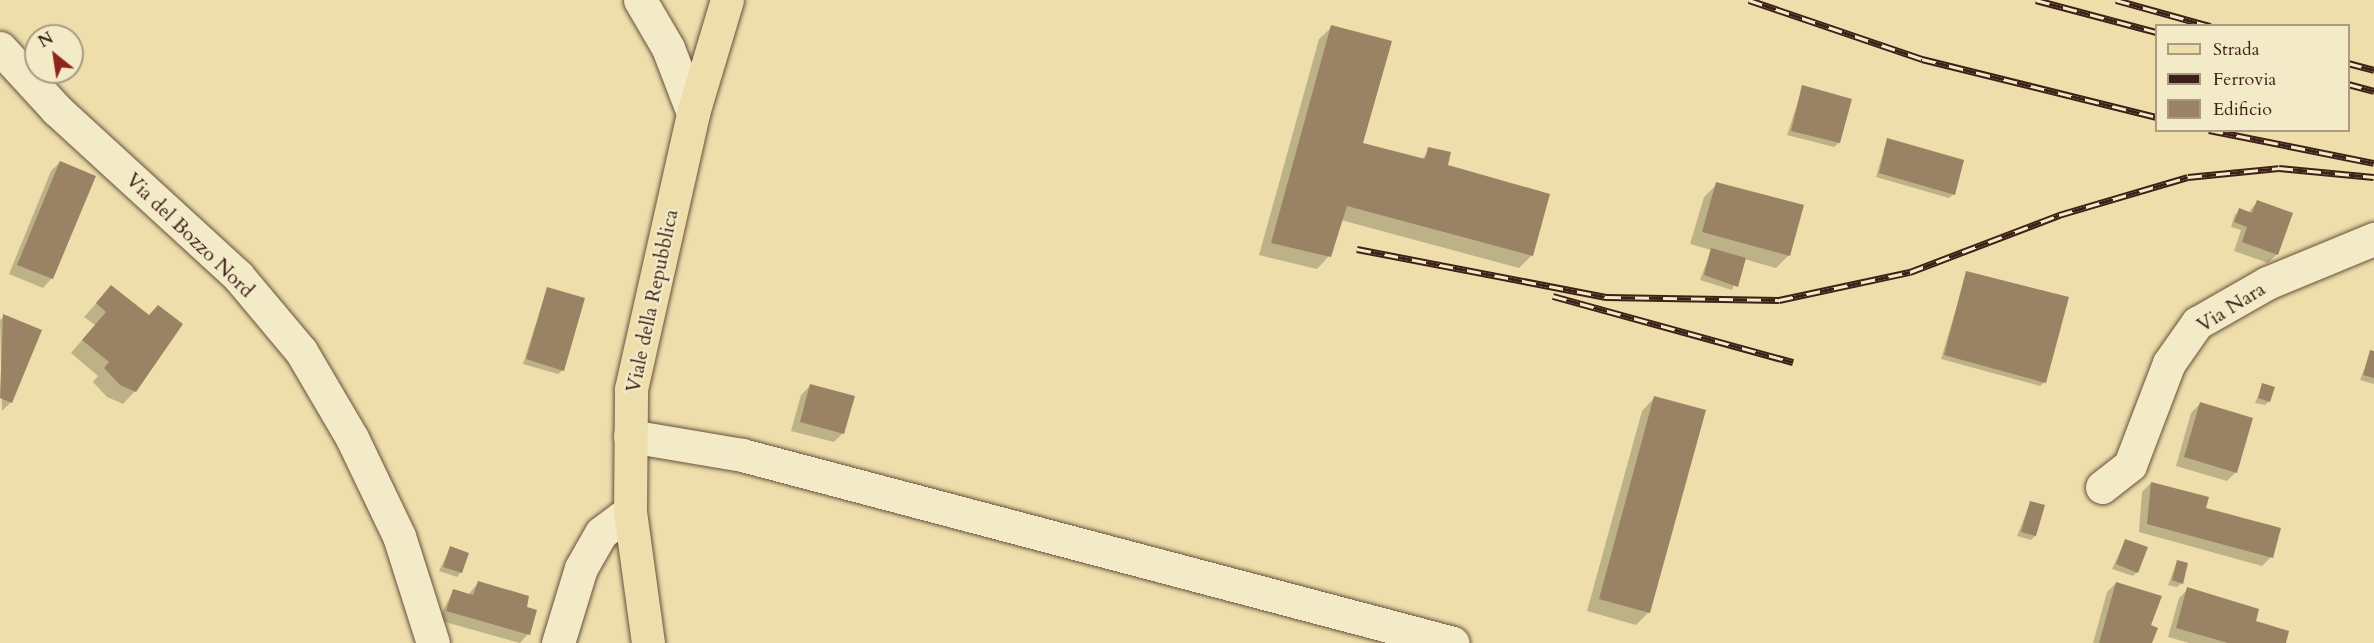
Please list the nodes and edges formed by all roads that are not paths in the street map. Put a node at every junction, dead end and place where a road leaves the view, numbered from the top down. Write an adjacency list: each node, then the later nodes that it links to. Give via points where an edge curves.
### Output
1 (640, 0): 4 (street, via 668,48)
2 (720, 2): 4 (main road, Viale della Repubblica)
3 (0, 48): 9 (street, Via del Bozzo Nord, via 57,110 238,276 301,351 352,438 399,536)
4 (693, 113): 6 (main road, Viale della Repubblica, via 631,389)
5 (2374, 239): 7 (street, Via Nara, via 2267,283 2197,323 2169,363 2130,465)
6 (630, 436): 8 (main road, Viale della Repubblica); 12 (street, via 742,455)
7 (2102, 487)
8 (630, 511): 10 (street, via 601,533 580,568); 11 (main road, Viale della Repubblica)
9 (433, 643)
10 (558, 643)
11 (648, 643)
12 (1453, 643)

